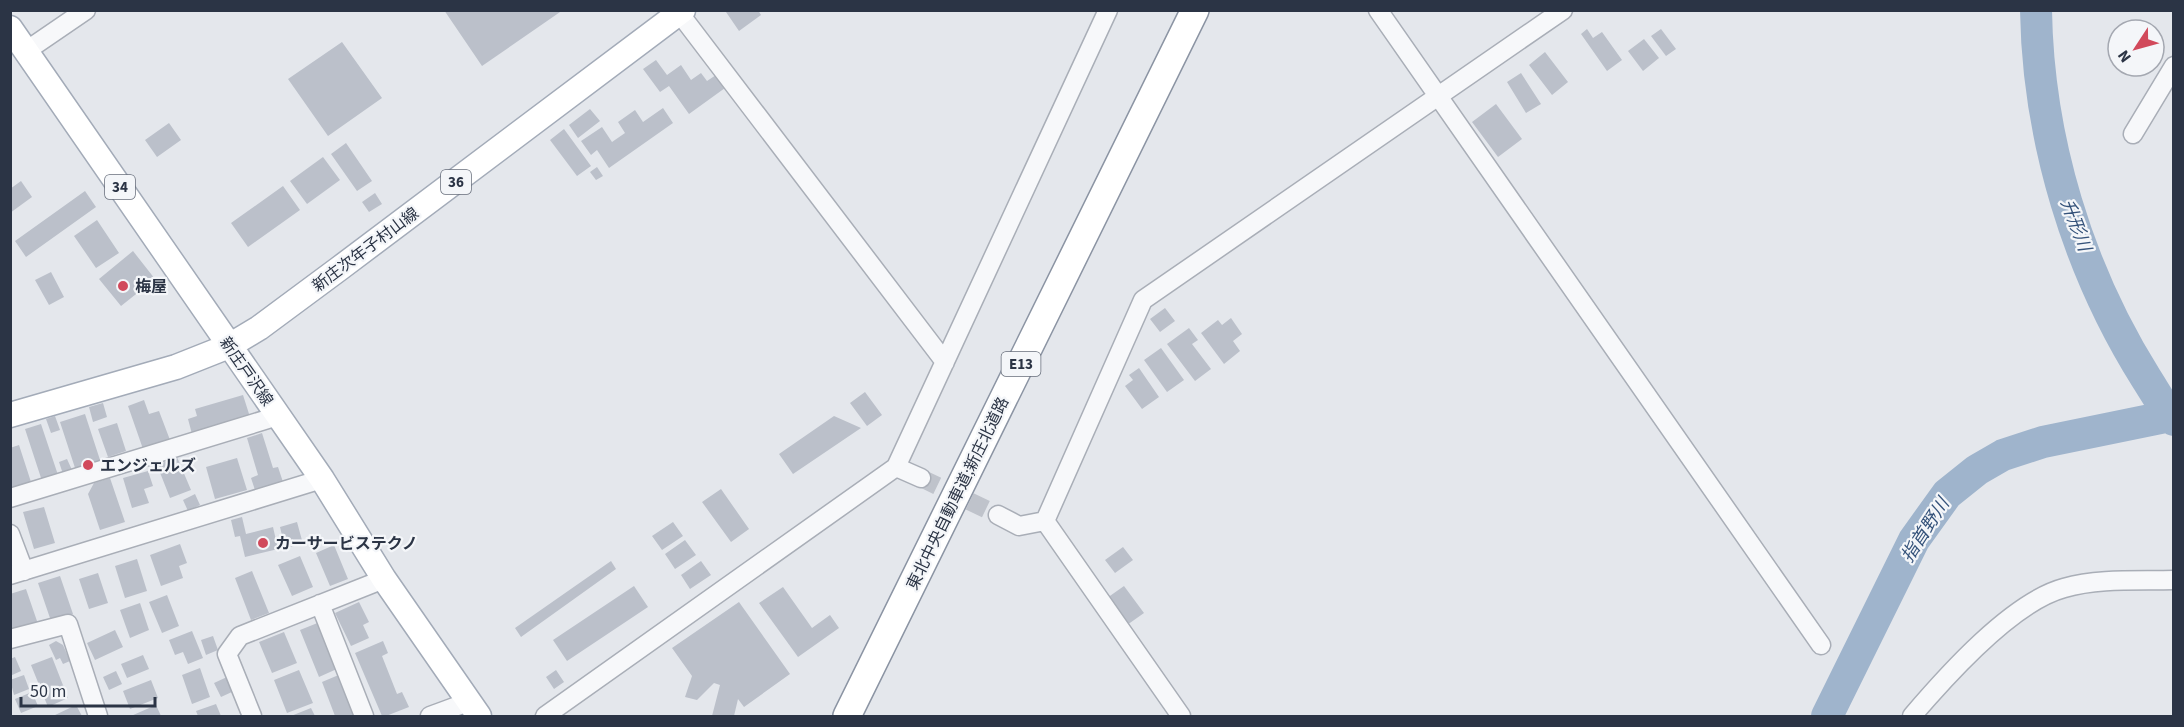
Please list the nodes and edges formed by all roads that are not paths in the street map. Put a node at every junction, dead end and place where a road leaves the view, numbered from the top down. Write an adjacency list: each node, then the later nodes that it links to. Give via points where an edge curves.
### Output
1 (86, 10): 8 (street)
2 (1108, 10): 13 (street)
3 (1195, 10): 35 (highway, 東北中央自動車道;新庄北道路 / E13)
4 (1378, 10): 10 (street)
5 (1563, 10): 10 (street)
6 (680, 11): 12 (main road, 新庄次年子村山線 / 36, via 359,254); 13 (street)
7 (10, 28): 8 (main road, 新庄戸沢線 / 34)
8 (26, 51): 12 (main road, 新庄戸沢線 / 34)
9 (2174, 66): 11 (street)
10 (1438, 97): 21 (street, via 1143,300); 28 (street)
11 (2133, 134)
12 (229, 346): 14 (main road, 新庄次年子村山線 / 36, via 176,366); 15 (main road, 新庄戸沢線 / 34)
13 (945, 362): 16 (street)
14 (10, 415)
15 (278, 416): 18 (main road, 新庄戸沢線 / 34); 19 (street)
16 (896, 467): 17 (street); 34 (street)
17 (921, 478)
18 (322, 479): 23 (street); 24 (main road, 新庄戸沢線 / 34)
19 (10, 498)
20 (998, 514): 21 (street, via 1019,526)
21 (1045, 521): 36 (street)
22 (10, 534): 23 (street)
23 (17, 573)
24 (384, 579): 26 (street); 29 (main road, 新庄戸沢線 / 34)
25 (2174, 580): 37 (street, via 2095,583 2063,588 2033,602 1993,631)
26 (320, 604): 31 (street, via 240,636 227,654); 32 (street)
27 (10, 639): 30 (street, via 68,624)
28 (1821, 645)
29 (474, 709): 33 (street)
30 (98, 717)
31 (252, 717)
32 (364, 717)
33 (430, 717)
34 (545, 717)
35 (847, 717)
36 (1181, 717)
37 (1912, 717)

